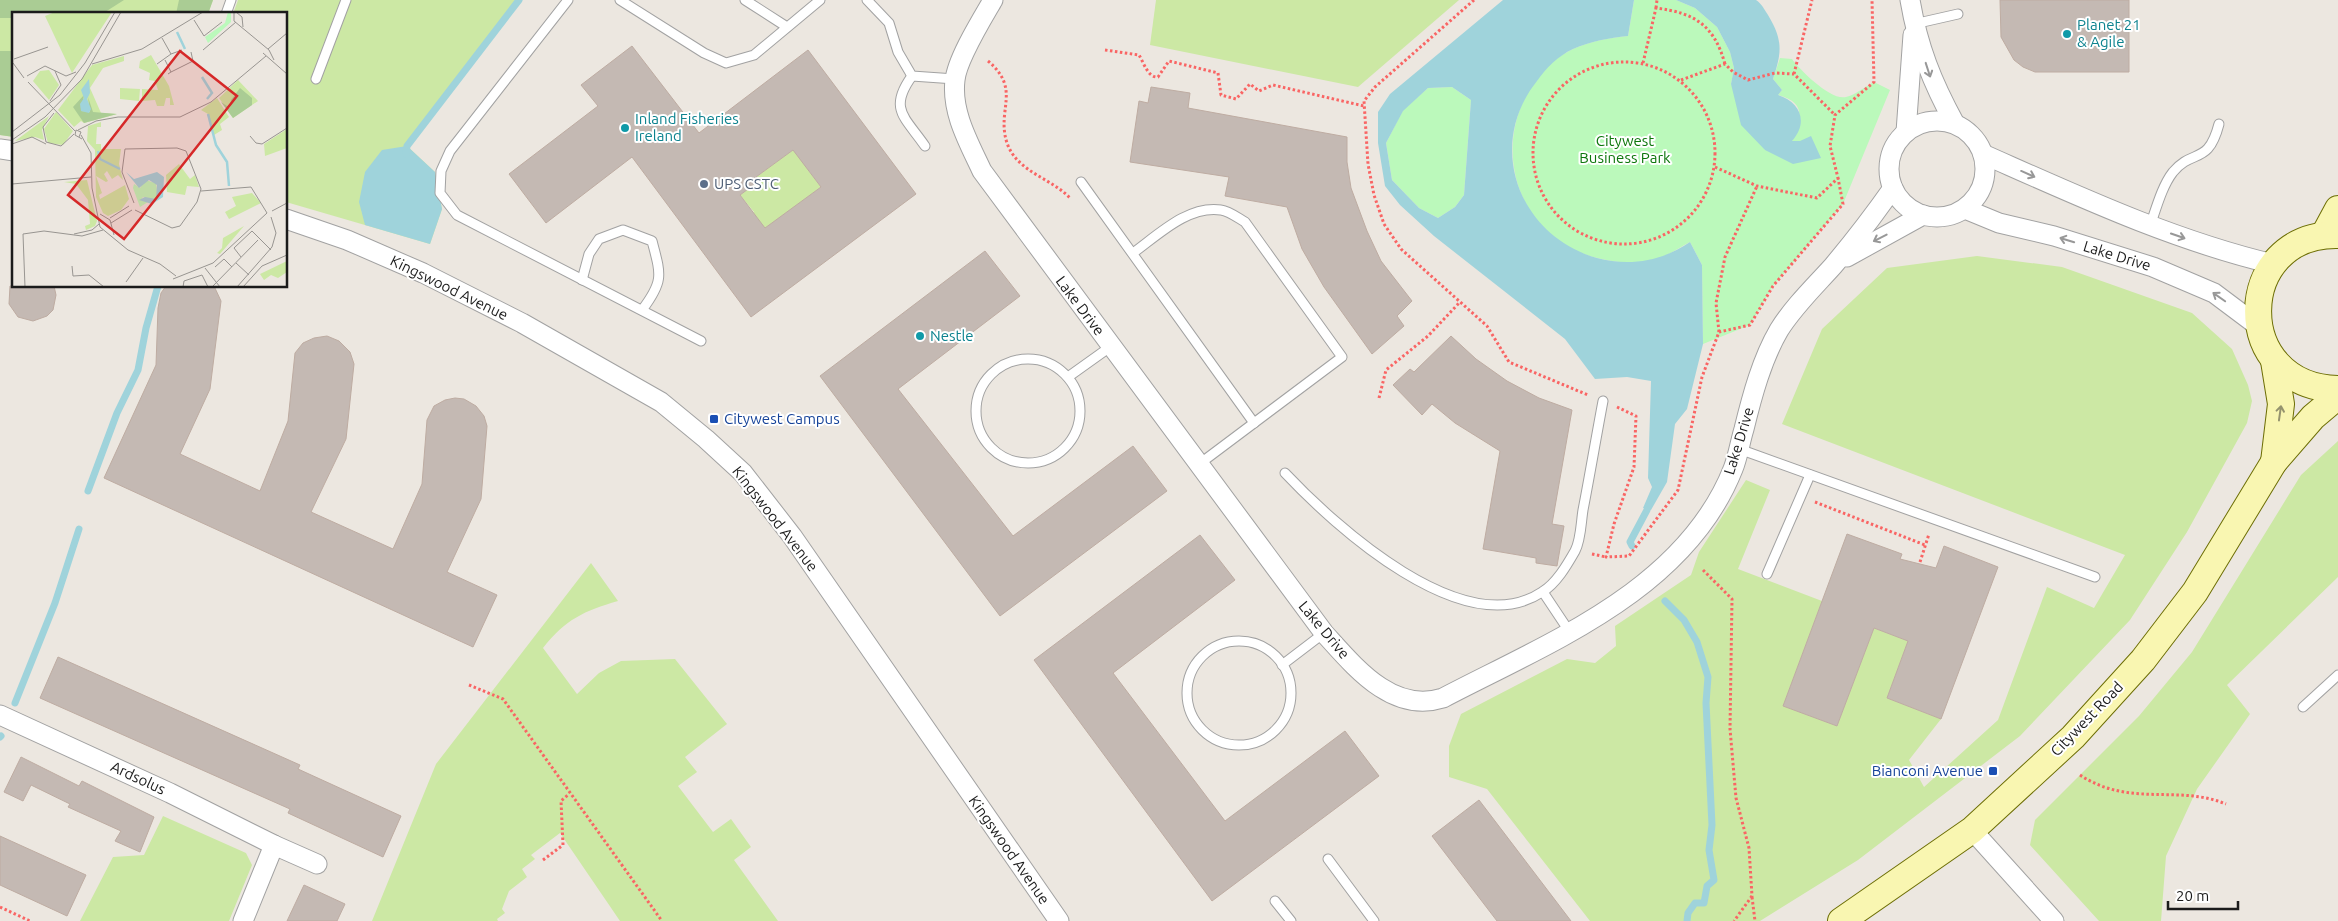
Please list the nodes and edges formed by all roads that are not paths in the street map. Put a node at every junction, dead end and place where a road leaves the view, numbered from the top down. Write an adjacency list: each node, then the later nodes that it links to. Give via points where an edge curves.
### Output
1 (231, 0): 10 (lane)
2 (346, 0): 15 (lane)
3 (568, 0): 33 (lane, via 450,151 441,171 440,193 457,215)
4 (620, 0): 13 (lane, via 704,53 726,62 754,55)
5 (745, 0): 13 (lane)
6 (820, 0): 13 (lane)
7 (867, 0): 14 (lane, via 889,23 898,52)
8 (993, 0): 16 (street, Lake Drive, via 971,38)
9 (1910, 0): 12 (street)
10 (227, 12)
11 (1958, 14): 12 (lane)
12 (1914, 24): 17 (street, one-way to 17, via 1933,84); 19 (street)
13 (786, 27)
14 (912, 76): 16 (lane); 20 (lane, via 899,99 900,111)
15 (316, 79)
16 (955, 79): 37 (street, Lake Drive, via 962,128 982,171)
17 (1955, 124): 19 (street, via 1930,121); 21 (street, via 1977,141)
18 (2219, 124): 28 (lane, via 2212,146 2179,166 2172,174)
19 (1906, 132): 23 (street, via 1896,143 1890,158)
20 (925, 146)
21 (1983, 154): 24 (street, via 1986,169 1983,184); 28 (street, one-way to 28)
22 (1081, 182): 30 (lane)
23 (1893, 188): 26 (street, via 1910,209); 32 (street, Lake Drive)
24 (1965, 209): 26 (street, via 1937,218); 35 (street, Lake Drive, one-way to 24, via 2214,293 2152,267 2054,236 1999,223)
25 (2338, 209): 29 (main road)
26 (1923, 215): 32 (street, Lake Drive, one-way to 32)
27 (288, 220): 64 (street, Kingswood Avenue, via 347,240 415,270 522,323 661,402 706,439 743,473 792,536)
28 (2150, 226): 31 (street, one-way to 31, via 2228,253)
29 (2331, 235): 31 (main road, via 2296,245)
30 (1133, 254): 43 (lane); 43 (lane, via 1181,219 1204,210 1223,210 1245,222 1342,357)
31 (2273, 264): 35 (main road, via 2259,293)
32 (1833, 265): 44 (street, Lake Drive, via 1779,330 1764,362)
33 (582, 280): 34 (lane); 34 (lane, via 589,254 598,239 623,230 652,241 660,269 656,291)
34 (642, 310): 36 (lane)
35 (2258, 326): 38 (main road)
36 (701, 341)
37 (1110, 346): 39 (lane); 46 (street, Lake Drive)
38 (2274, 361): 40 (main road, via 2294,379 2319,389); 45 (main road, Citywest Road, one-way to 38, via 2282,404)
39 (1068, 377): 39 (lane, via 1076,389 1080,417 1077,431 1060,453 1047,460 1019,462 994,450 979,427 977,402 981,389 997,369 1009,362 1035,359 1047,362)
40 (2338, 389)
41 (2338, 396): 45 (main road, Citywest Road, via 2313,418)
42 (1603, 402): 51 (lane, via 1576,548 1563,570)
43 (1254, 423): 46 (lane)
44 (1739, 449): 48 (lane); 52 (street, Lake Drive, via 1733,469 1712,510 1675,557 1635,590)
45 (2274, 462): 58 (main road, Citywest Road, via 2195,592 2143,660 2073,737)
46 (1198, 465): 53 (street, Lake Drive)
47 (1285, 473): 51 (lane, via 1348,534 1427,584 1467,602 1497,606 1525,601)
48 (1810, 475): 49 (lane); 50 (lane)
49 (1767, 574)
50 (2096, 577)
51 (1543, 592): 52 (lane)
52 (1568, 631): 53 (street, Lake Drive, via 1443,698 1416,703 1394,695 1363,676)
53 (1324, 633): 54 (lane)
54 (1282, 665): 54 (lane, via 1288,678 1289,706 1284,719 1264,739 1251,744 1223,743 1210,737 1192,716 1186,690 1189,678 1194,666 1213,648 1238,641 1251,643 1269,651)
55 (2338, 675): 56 (lane)
56 (2303, 707)
57 (0, 715): 59 (street, Ardsolus)
58 (1972, 830): 67 (main road, Citywest Road); 68 (street)
59 (274, 845): 61 (street, Ardsolus); 63 (street)
60 (1328, 859): 66 (lane)
61 (317, 864)
62 (1275, 901): 65 (lane)
63 (243, 921)
64 (1059, 921)
65 (1290, 921)
66 (1374, 921)
67 (1841, 921)
68 (2054, 921)

